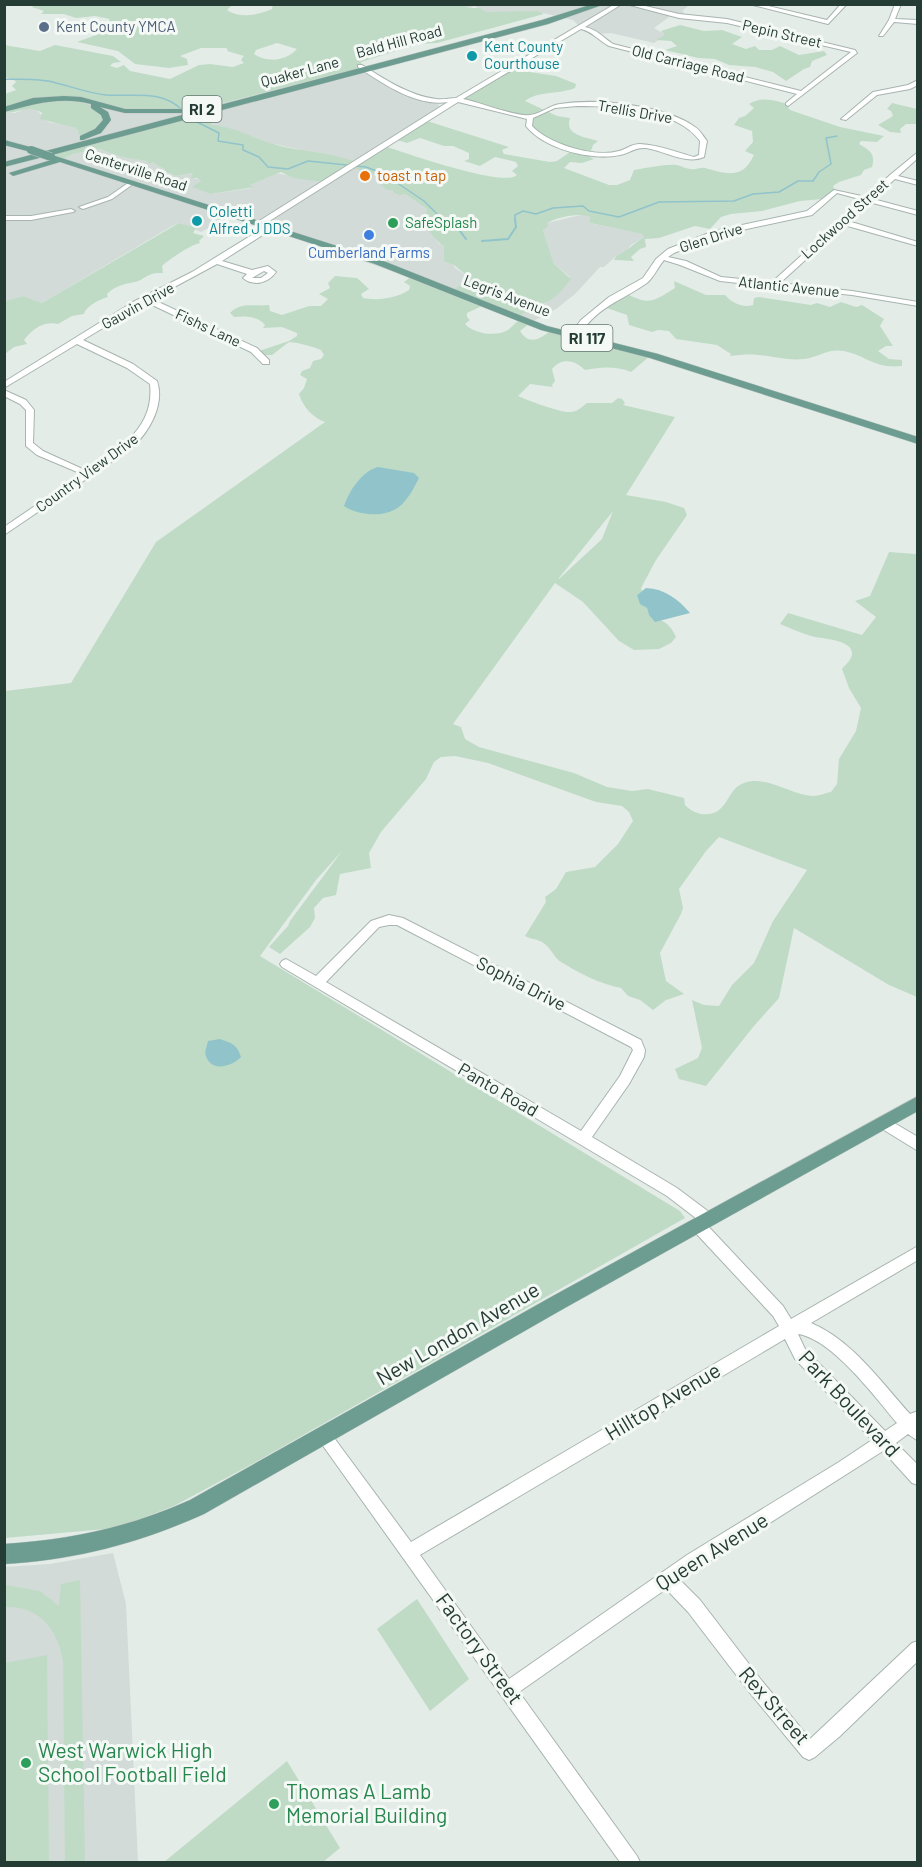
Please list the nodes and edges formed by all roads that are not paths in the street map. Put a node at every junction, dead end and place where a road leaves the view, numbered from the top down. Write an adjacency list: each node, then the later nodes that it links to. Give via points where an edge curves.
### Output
1 (584, 4): 10 (main road)
2 (592, 4): 10 (main road, Bald Hill Road / RI 2)
3 (602, 4): 16 (main road, Quaker Lane / RI 2)
4 (620, 4): 14 (street)
5 (627, 4): 21 (street, Pepin Street, via 679,16 727,21 853,51)
6 (751, 4): 11 (street)
7 (790, 4): 11 (street)
8 (845, 4): 11 (street, via 828,22)
9 (898, 4): 12 (street)
10 (570, 11): 17 (main road, Bald Hill Road / RI 2)
11 (781, 11)
12 (892, 20): 13 (street); 15 (street)
13 (918, 22)
14 (579, 27): 21 (street, Old Carriage Road, via 596,32 611,45); 22 (street)
15 (881, 35)
16 (402, 59): 17 (main road, Quaker Lane / RI 2); 18 (main road, via 375,70)
17 (362, 68): 18 (street); 20 (main road, Quaker Lane / RI 2); 24 (main road, Bald Hill Road / RI 2)
18 (380, 79): 20 (main road, via 355,74); 23 (street)
19 (918, 82): 29 (street, via 875,93)
20 (304, 85): 35 (main road, Quaker Lane / RI 2)
21 (801, 93): 25 (street, Pepin Street)
22 (458, 99): 23 (street); 27 (street); 28 (street)
23 (435, 101): 27 (street, via 440,106)
24 (219, 104): 26 (main road, via 182,111 125,111 64,98 33,100); 31 (main road, Bald Hill Road / RI 2)
25 (789, 104)
26 (4, 112): 31 (main road, via 28,104 63,100 87,104 105,114 107,120 102,128)
27 (436, 113): 44 (street)
28 (530, 118): 28 (street, Trellis Drive, via 565,105 630,108 692,126 698,130 704,152 695,159 635,146 616,153 573,149 537,136 529,126)
29 (844, 119)
30 (4, 142): 33 (main road, Centerville Road / RI 117, bridge)
31 (74, 142): 34 (main road, Bald Hill Road / RI 2)
32 (917, 155): 37 (street, Lockwood Street)
33 (55, 158): 36 (main road); 38 (main road, Centerville Road / RI 117)
34 (4, 160)
35 (4, 165)
36 (4, 175)
37 (892, 176): 39 (street); 40 (street, Lockwood Street)
38 (131, 183): 42 (street, via 110,198 72,207 71,211); 44 (main road, Centerville Road / RI 117)
39 (918, 183)
40 (868, 199): 41 (street); 43 (street, Lockwood Street); 47 (street, Glen Drive, via 836,191 809,213 797,216 790,225 774,222 717,233)
41 (918, 213)
42 (4, 218)
43 (842, 222): 46 (street); 50 (street, Lockwood Street)
44 (260, 223): 45 (main road, Legris Avenue / RI 117)
45 (271, 227): 48 (street, Gauvin Drive); 53 (main road, Legris Avenue / RI 117, via 401,270 509,315)
46 (918, 244)
47 (663, 258): 50 (street, Atlantic Avenue, via 712,278); 53 (street, Glen Drive, via 646,280 612,299 584,322)
48 (216, 261): 49 (street); 51 (street, Gauvin Drive)
49 (252, 273)
50 (773, 285): 52 (street, Atlantic Avenue)
51 (147, 299): 54 (street, Gauvin Drive); 55 (street, Fishs Lane, via 254,350)
52 (918, 304)
53 (576, 336): 58 (main road, Legris Avenue / RI 117, via 677,363)
54 (78, 341): 56 (street, Gauvin Drive); 59 (street, Country View Drive, via 142,373 155,387 140,436)
55 (266, 362)
56 (4, 386)
57 (4, 392): 59 (street, via 30,410 28,439 34,448)
58 (918, 441)
59 (88, 474): 60 (street, Country View Drive)
60 (4, 532)
61 (286, 964): 62 (street, Panto Road)
62 (318, 982): 65 (street, Panto Road); 65 (street, Sophia Drive, via 375,924 399,921 630,1039 640,1052 633,1068)
63 (918, 1103): 64 (main road, New London Avenue)
64 (884, 1123): 66 (street); 67 (main road, New London Avenue)
65 (583, 1139): 67 (street, Panto Road, via 672,1192)
66 (918, 1145)
67 (702, 1222): 69 (street, Park Boulevard); 71 (main road, New London Avenue)
68 (918, 1252): 69 (street, Hilltop Avenue)
69 (790, 1326): 70 (street, Park Boulevard, via 809,1329 823,1337); 72 (street, Park Boulevard, via 792,1341 800,1354); 74 (street, Hilltop Avenue)
70 (914, 1425): 72 (street, Queen Avenue)
71 (324, 1436): 74 (street, Factory Street); 75 (main road, New London Avenue, via 197,1507 136,1533 79,1548)
72 (884, 1441): 73 (street, Park Boulevard); 76 (street, Queen Avenue)
73 (918, 1477)
74 (408, 1553): 78 (street, Factory Street)
75 (4, 1554)
76 (668, 1579): 77 (street, Rex Street, via 809,1751); 78 (street, Queen Avenue)
77 (918, 1649)
78 (509, 1689): 79 (street, Factory Street)
79 (631, 1863)

